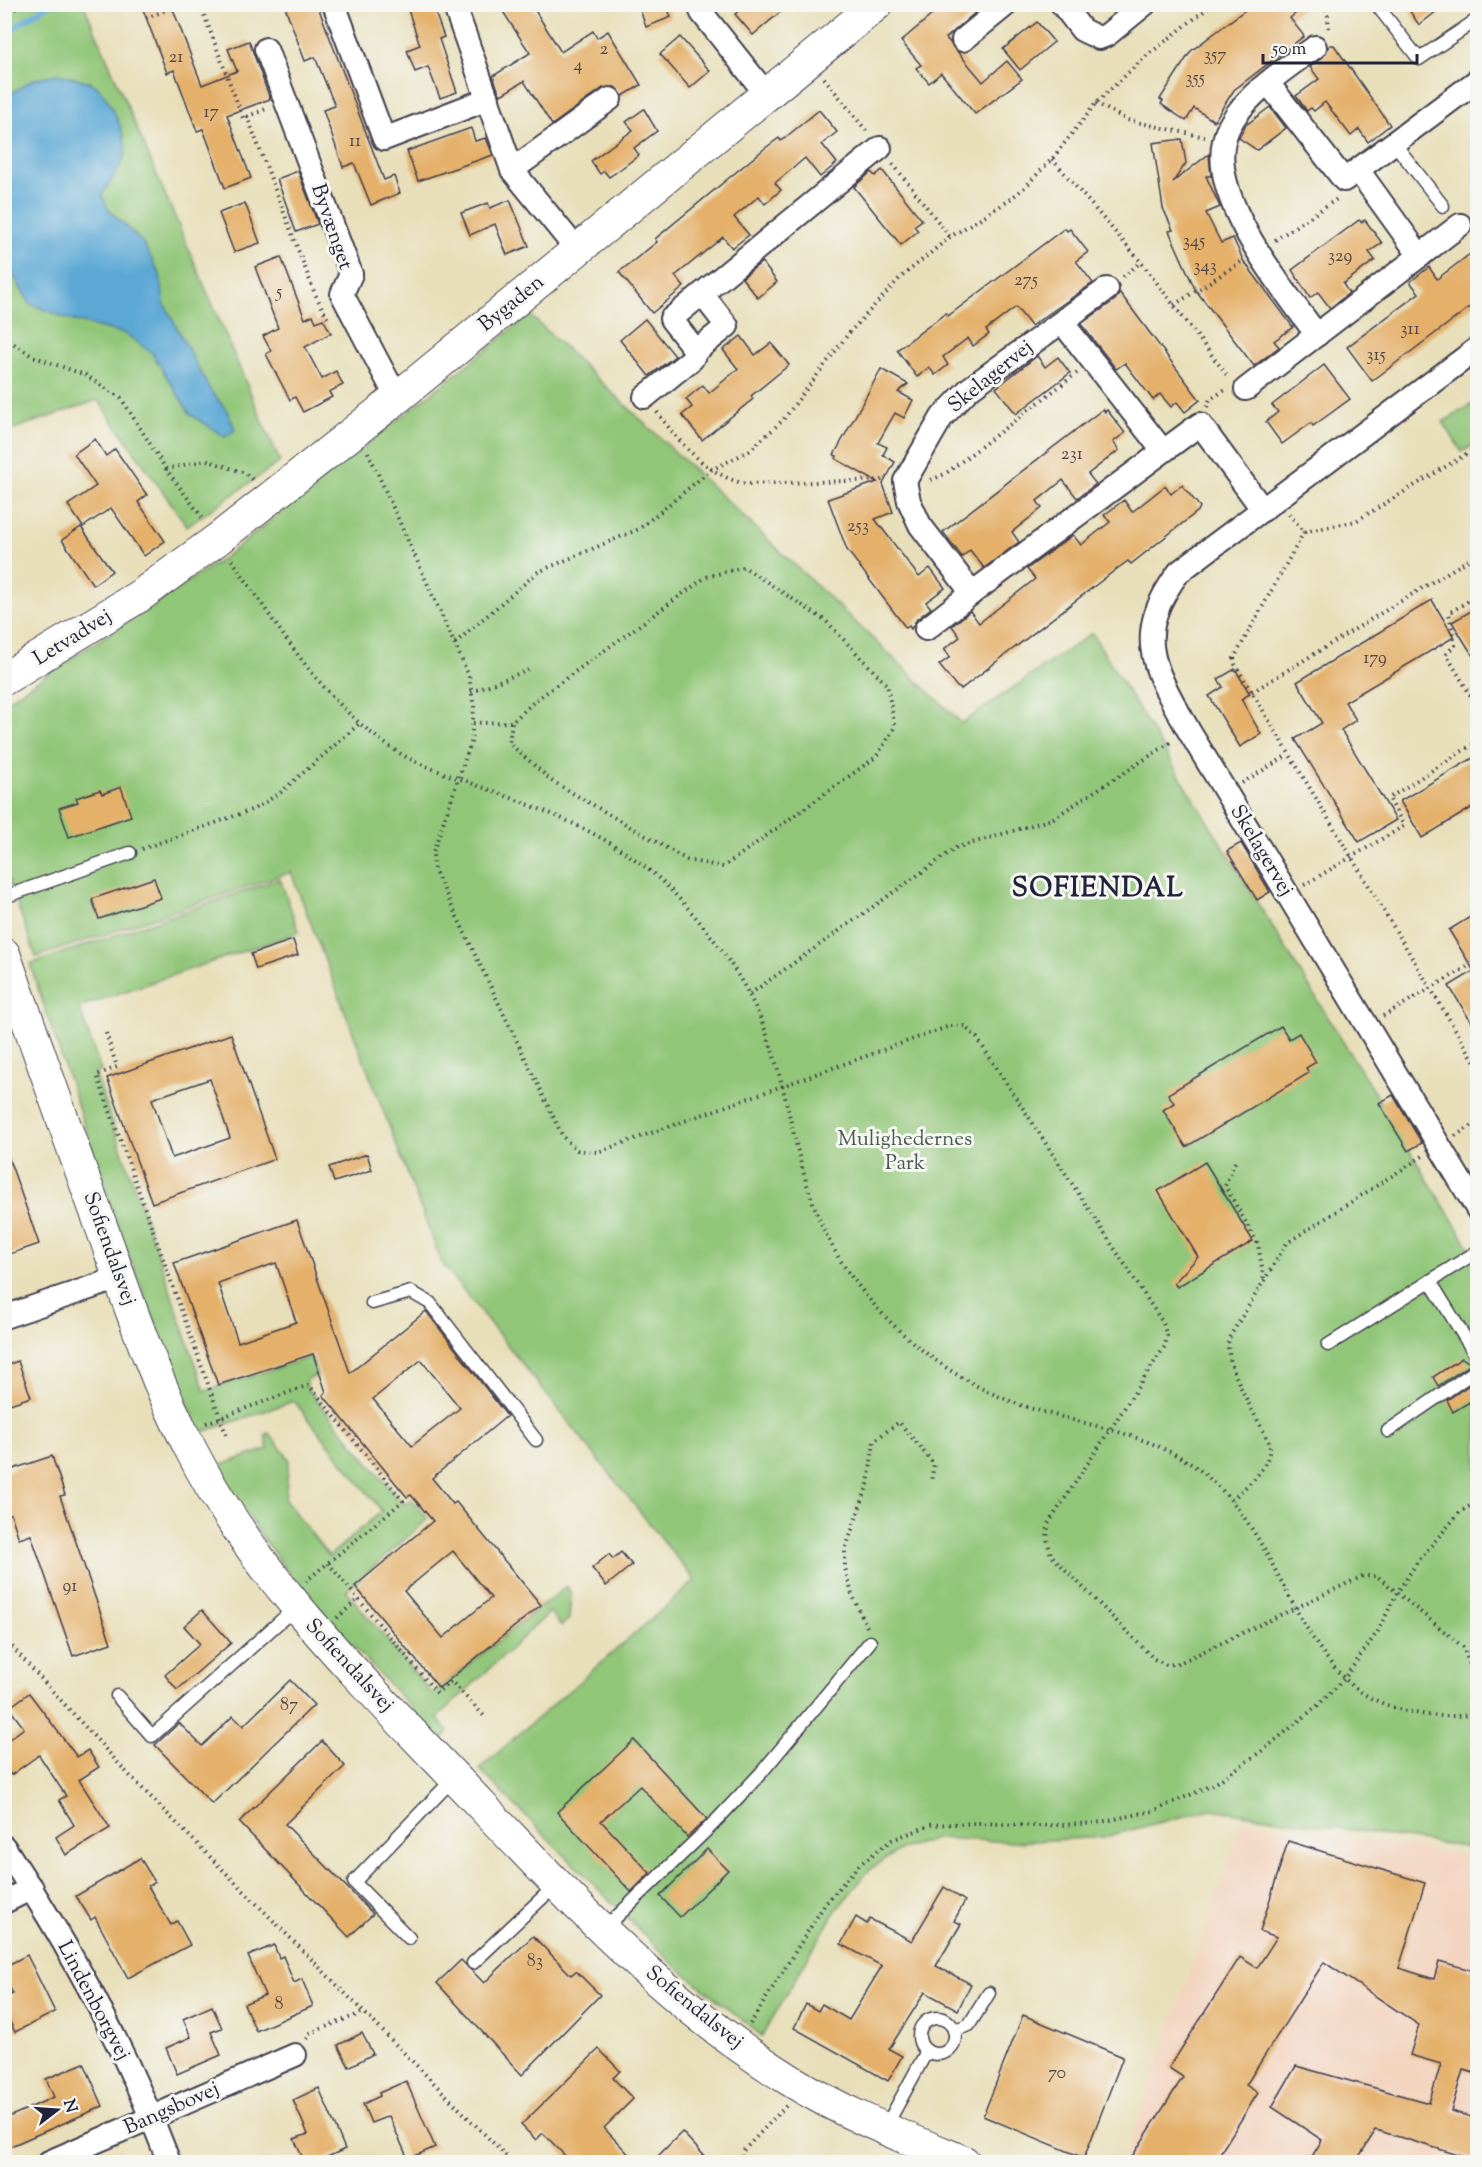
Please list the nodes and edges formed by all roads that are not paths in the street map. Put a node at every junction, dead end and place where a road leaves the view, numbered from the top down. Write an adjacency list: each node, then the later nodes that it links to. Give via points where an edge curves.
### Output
1 (334, 4): 16 (street, via 384,139)
2 (454, 4): 16 (street)
3 (698, 4): 15 (street)
4 (877, 4): 15 (street, Bygaden)
5 (1007, 4): 10 (street)
6 (1062, 4): 7 (street, via 1082,30 1099,38)
7 (1145, 4)
8 (1376, 4): 9 (lane, via 1419,59)
9 (1478, 19)
10 (963, 40)
11 (1315, 47): 14 (street)
12 (266, 50): 34 (street, Byvænget, via 351,274 342,294)
13 (1478, 80): 18 (street)
14 (1268, 82): 21 (street, via 1344,180); 29 (street, via 1248,102 1224,141 1223,166 1231,196 1256,253)
15 (766, 94): 24 (street, Bygaden)
16 (488, 99): 20 (street)
17 (610, 99): 20 (street)
18 (1394, 143): 21 (street); 22 (lane)
19 (880, 148): 27 (street)
20 (512, 170): 24 (street)
21 (1358, 170): 25 (street)
22 (1443, 206)
23 (1460, 225): 25 (street)
24 (577, 250): 34 (street, Bygaden)
25 (1420, 256): 29 (street)
26 (1107, 289): 28 (street, Skelagervej)
27 (702, 294): 31 (street, via 727,326); 31 (street, via 670,320)
28 (1062, 322): 35 (street); 37 (street, Skelagervej, via 951,406 905,481 920,525)
29 (1317, 335): 32 (street)
30 (1478, 348): 36 (street, Skelagervej)
31 (696, 351): 33 (street, via 692,359)
32 (1246, 389)
33 (645, 397)
34 (397, 399): 38 (street, Bygaden)
35 (1163, 451): 36 (street, via 1200,424); 37 (street)
36 (1270, 505): 44 (street, Skelagervej, via 1179,572 1154,616 1154,662 1189,731)
37 (972, 593): 39 (street)
38 (141, 596): 40 (street, Letvadvej)
39 (926, 629)
40 (4, 679)
41 (130, 853): 42 (lane)
42 (4, 897)
43 (4, 954): 46 (street, Sofiendalsvej)
44 (1478, 1210)
45 (1478, 1251): 47 (lane)
46 (119, 1278): 49 (street); 55 (street, Sofiendalsvej, via 182,1431 236,1529)
47 (1430, 1281): 50 (lane); 51 (lane)
48 (372, 1303): 54 (lane, via 411,1292 430,1303)
49 (4, 1317)
50 (1328, 1345)
51 (1478, 1359)
52 (1478, 1369): 53 (lane)
53 (1388, 1431)
54 (536, 1440)
55 (291, 1602): 57 (lane, via 152,1736); 58 (street, Sofiendalsvej)
56 (870, 1642): 63 (lane, via 761,1773)
57 (117, 1696)
58 (455, 1777): 60 (street, Sofiendalsvej); 64 (lane, via 354,1882)
59 (4, 1847): 61 (street, Lindenborgvej)
60 (558, 1883): 63 (street, Sofiendalsvej); 65 (lane)
61 (32, 1888): 62 (street); 70 (street, Lindenborgvej, via 109,2024)
62 (4, 1902)
63 (603, 1930): 71 (street, Sofiendalsvej, via 662,1986 737,2044 802,2087)
64 (409, 1938)
65 (473, 1964)
66 (988, 1993): 67 (lane, via 969,2025)
67 (954, 2030): 68 (lane, via 953,2046 944,2054); 68 (lane, via 941,2017 929,2019 920,2026 918,2038)
68 (927, 2051): 71 (lane)
69 (295, 2055): 70 (street, Bangsbovej)
70 (152, 2117): 73 (street, Bangsbovej); 74 (street, Lindenborgvej)
71 (885, 2128): 72 (street, Sofiendalsvej)
72 (962, 2162)
73 (49, 2163)
74 (169, 2163)

